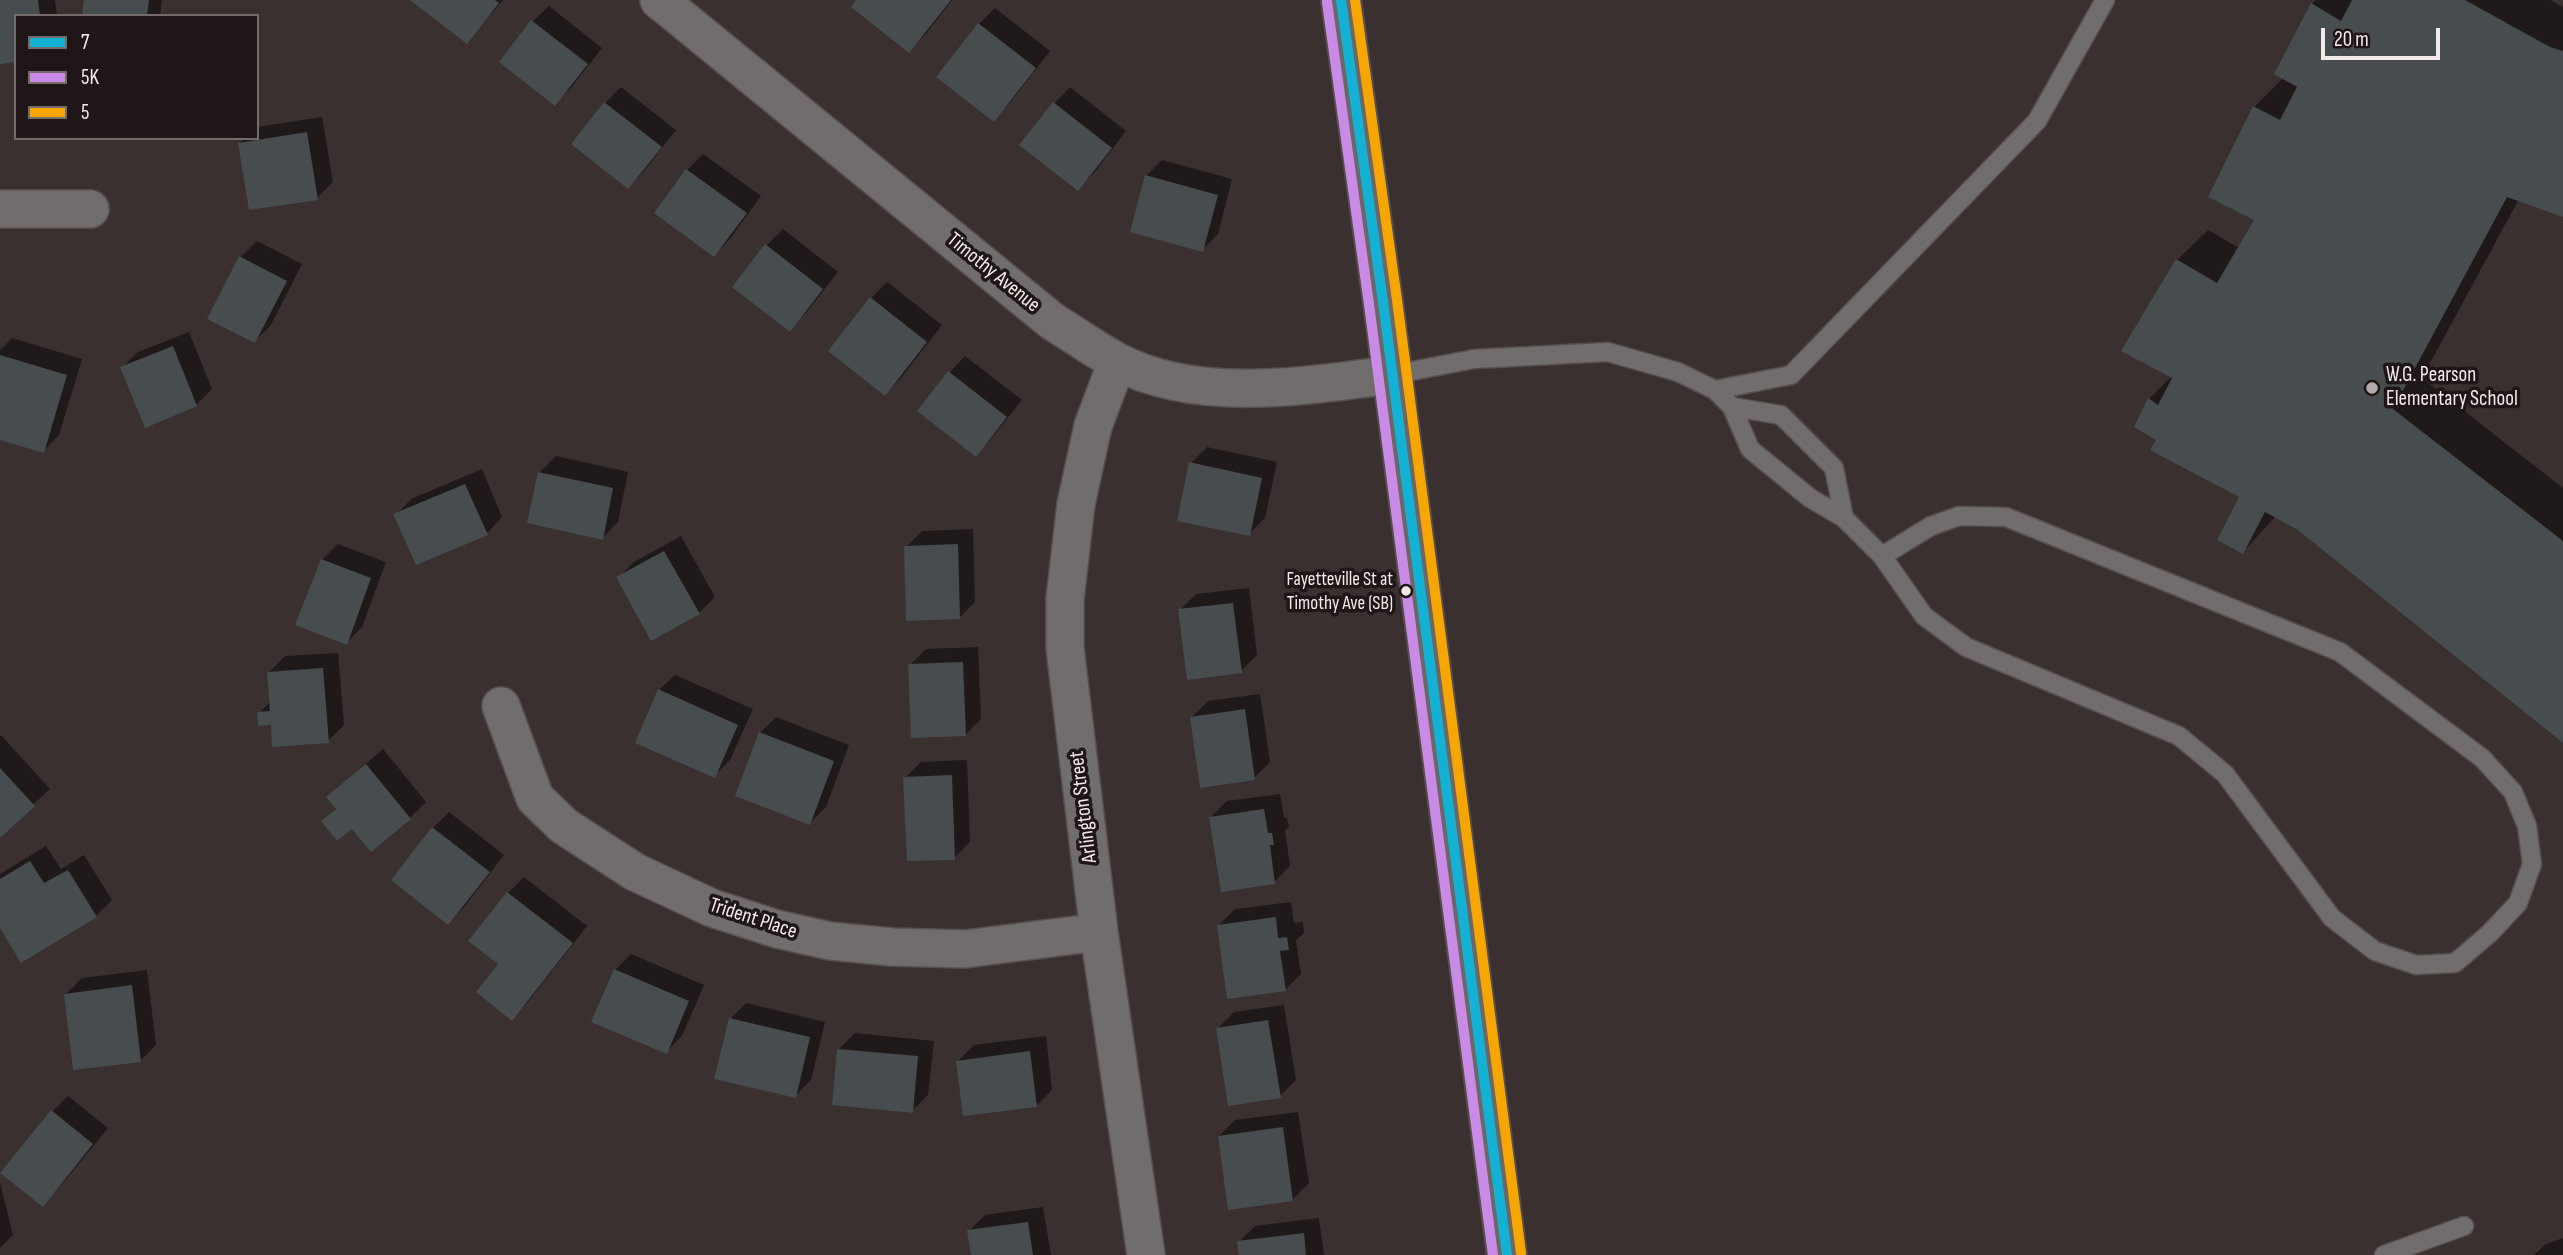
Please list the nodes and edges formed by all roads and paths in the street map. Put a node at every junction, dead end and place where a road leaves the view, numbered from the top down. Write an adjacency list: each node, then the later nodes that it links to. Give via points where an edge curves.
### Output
1 (659, 0): 6 (street, Timothy Avenue, via 1052,321)
2 (1341, 0): 7 (main road)
3 (2105, 0): 8 (lane, via 2037,121 1791,375)
4 (0, 209): 5 (street)
5 (90, 209)
6 (1117, 362): 7 (street, Timothy Avenue, via 1176,383 1227,388 1280,388); 13 (street, Arlington Street, via 1087,452 1065,598 1065,648)
7 (1391, 374): 8 (lane, via 1474,359 1608,352 1678,372); 16 (main road)
8 (1715, 390): 9 (lane)
9 (1732, 407): 10 (lane, via 1750,449 1810,498); 10 (lane, via 1781,415 1834,468)
10 (1844, 518): 11 (lane)
11 (1882, 556): 11 (lane, via 1924,616 1966,648 2179,736 2225,774 2332,918 2375,951 2416,965 2455,963 2518,903 2532,864 2527,826 2513,792 2482,758 2340,652 2007,517 1959,516 1931,526)
12 (501, 706): 13 (street, Trident Place, via 535,797 565,826 635,872 712,908 830,941 892,947 965,949)
13 (1099, 932): 15 (street, Arlington Street)
14 (2464, 1226): 17 (lane)
15 (1146, 1255)
16 (1507, 1255)
17 (2384, 1255)

